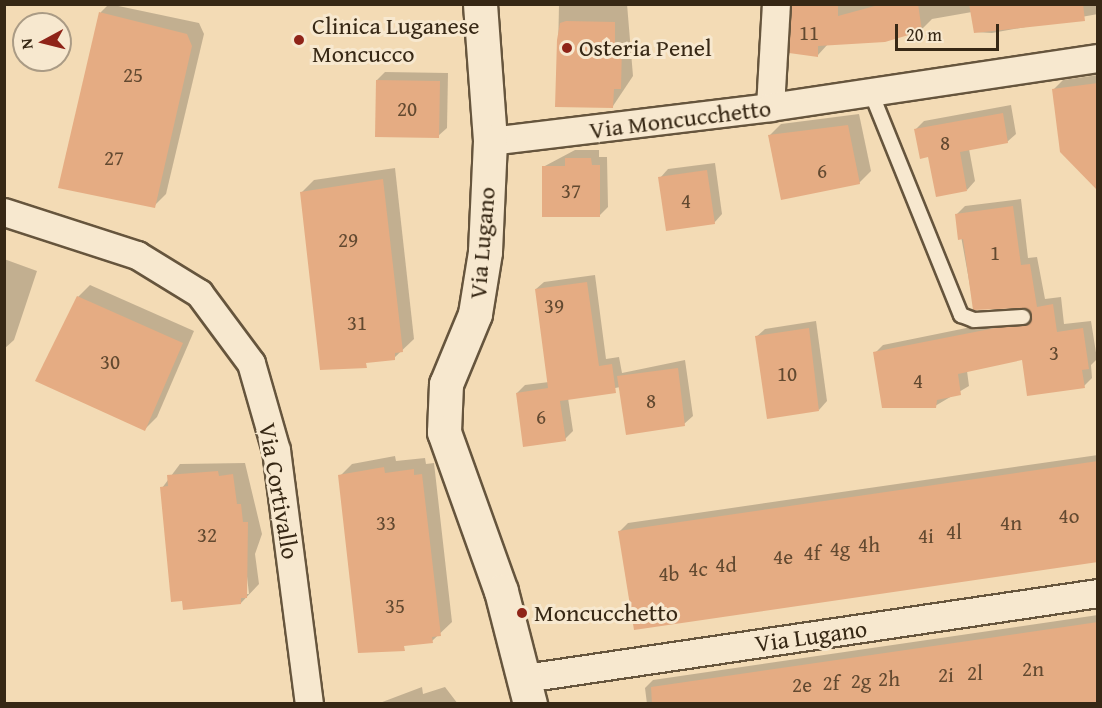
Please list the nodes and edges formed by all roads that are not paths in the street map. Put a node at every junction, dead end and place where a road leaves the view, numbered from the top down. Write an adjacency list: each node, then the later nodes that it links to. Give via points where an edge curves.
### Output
1 (480, 4): 6 (street, Via Lugano)
2 (776, 4): 5 (street)
3 (1098, 58): 4 (street, Via Moncucchetto)
4 (870, 90): 5 (street, Via Moncucchetto); 8 (lane, via 961,315 974,320)
5 (770, 107): 6 (street, Via Moncucchetto)
6 (490, 141): 10 (street, Via Lugano, via 480,283 475,314 446,384 444,432 501,591)
7 (4, 212): 11 (street, Via Cortivallo, via 137,255 164,271 199,293 251,363 276,450)
8 (1023, 317)
9 (1098, 593): 10 (street, Via Lugano)
10 (528, 691)
11 (309, 704)

